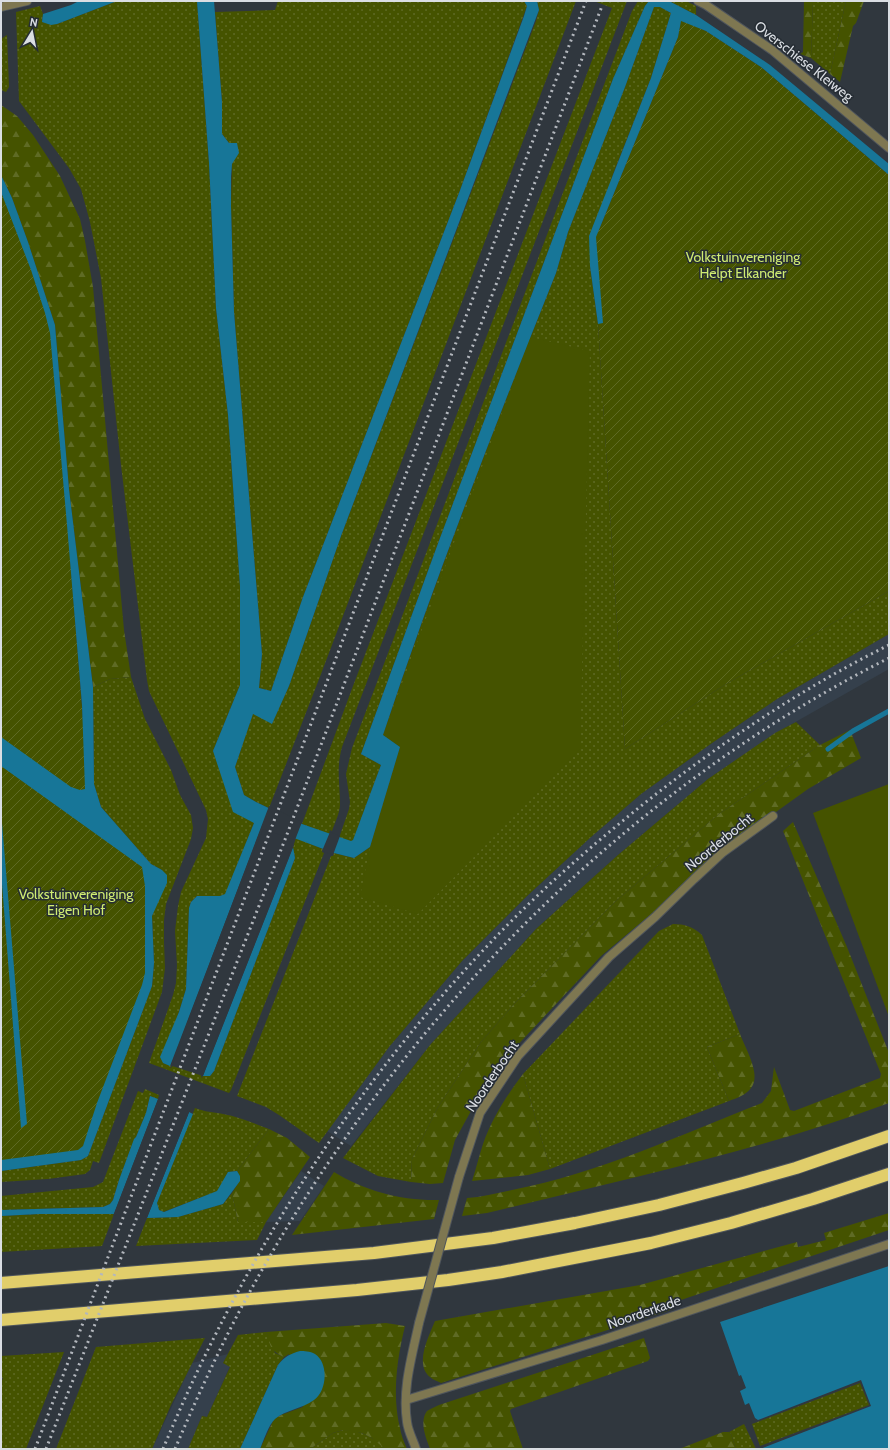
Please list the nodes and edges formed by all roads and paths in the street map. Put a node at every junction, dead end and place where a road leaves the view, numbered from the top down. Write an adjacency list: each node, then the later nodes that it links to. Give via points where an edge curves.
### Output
1 (27, 1): 3 (street)
2 (698, 1): 4 (street, Overschiese Kleiweg, via 772,50)
3 (1, 7)
4 (889, 148)
5 (773, 816): 11 (street, Noorderbocht, bridge, via 722,853 609,957 518,1056 480,1113 459,1177 419,1323 407,1374)
6 (889, 1136): 9 (highway, via 796,1168 659,1205 493,1238 374,1253)
7 (889, 1174): 10 (highway, via 813,1199 651,1244 502,1272 357,1290)
8 (889, 1244): 11 (street, Noorderkade, via 602,1340)
9 (1, 1283)
10 (1, 1320)
11 (406, 1400): 12 (street, Noorderbocht, via 407,1423)
12 (416, 1449)

